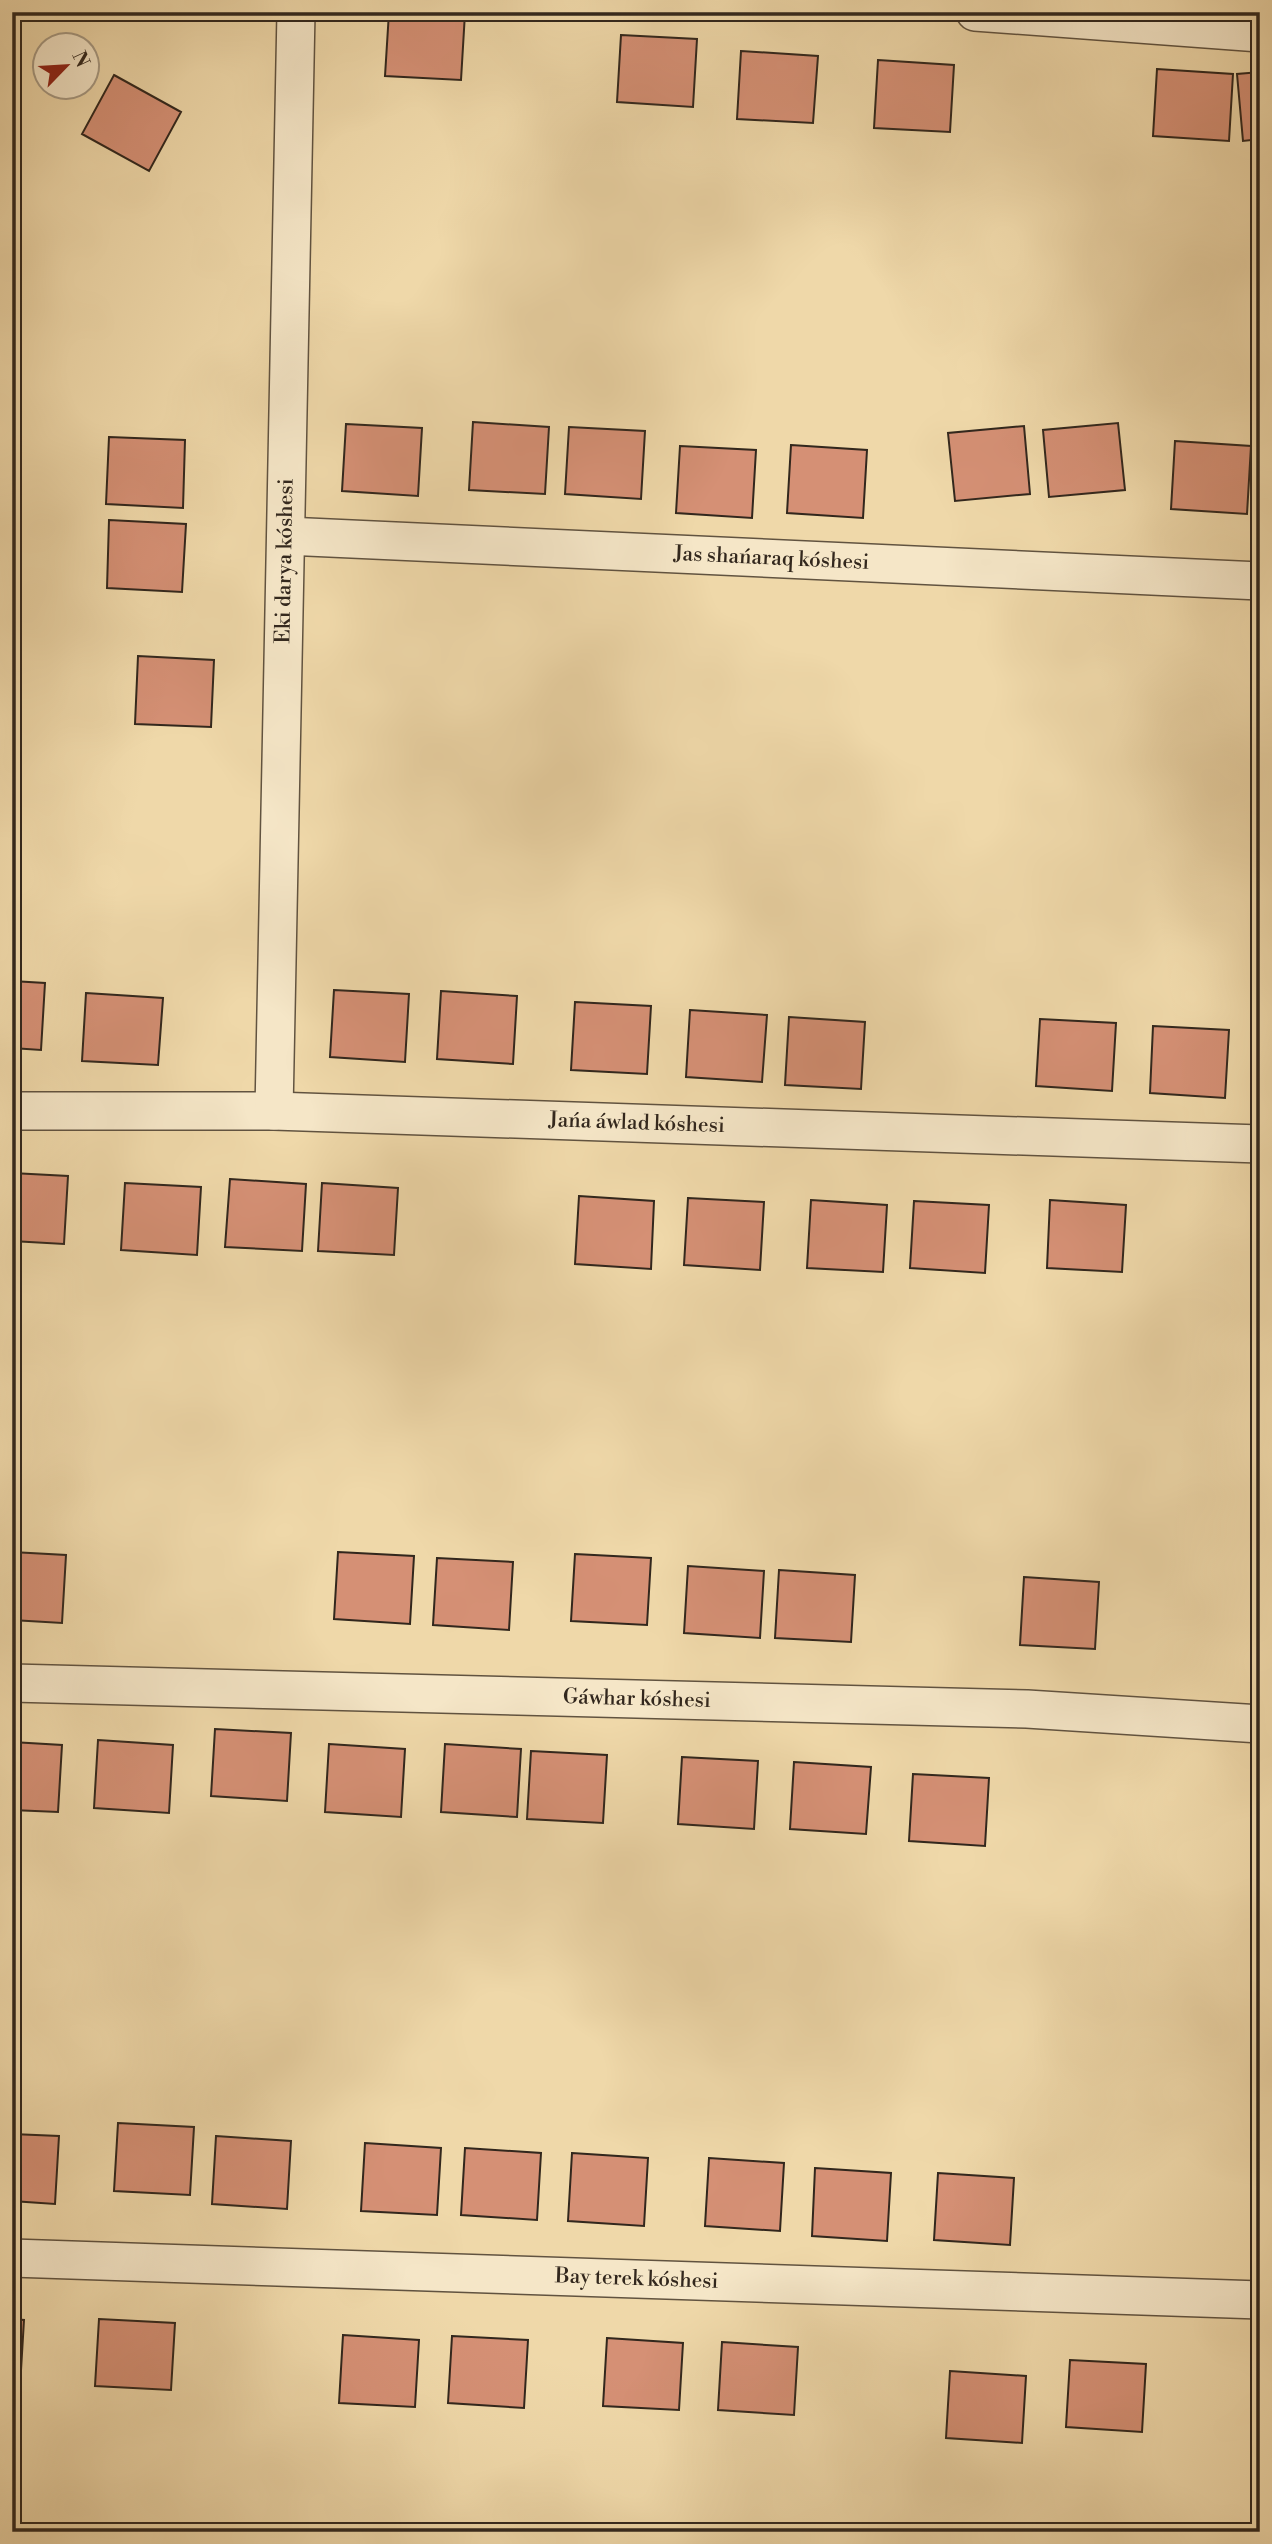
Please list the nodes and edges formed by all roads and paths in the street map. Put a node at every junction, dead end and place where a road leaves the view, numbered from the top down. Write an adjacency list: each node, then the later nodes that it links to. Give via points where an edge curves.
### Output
1 (296, 12): 4 (street, Eki darya kóshesi)
2 (975, 12): 3 (street)
3 (1260, 33)
4 (286, 536): 5 (street, Jas shańaraq kóshesi); 7 (street, Eki darya kóshesi)
5 (1260, 581)
6 (12, 1111): 7 (street, Jańa áwlad kóshesi)
7 (274, 1111): 8 (street, Jańa áwlad kóshesi)
8 (1260, 1144)
9 (12, 1683): 10 (street, Gáwhar kóshesi, via 1027,1709)
10 (1260, 1724)
11 (12, 2258): 12 (street, Bay terek kóshesi)
12 (1260, 2300)

